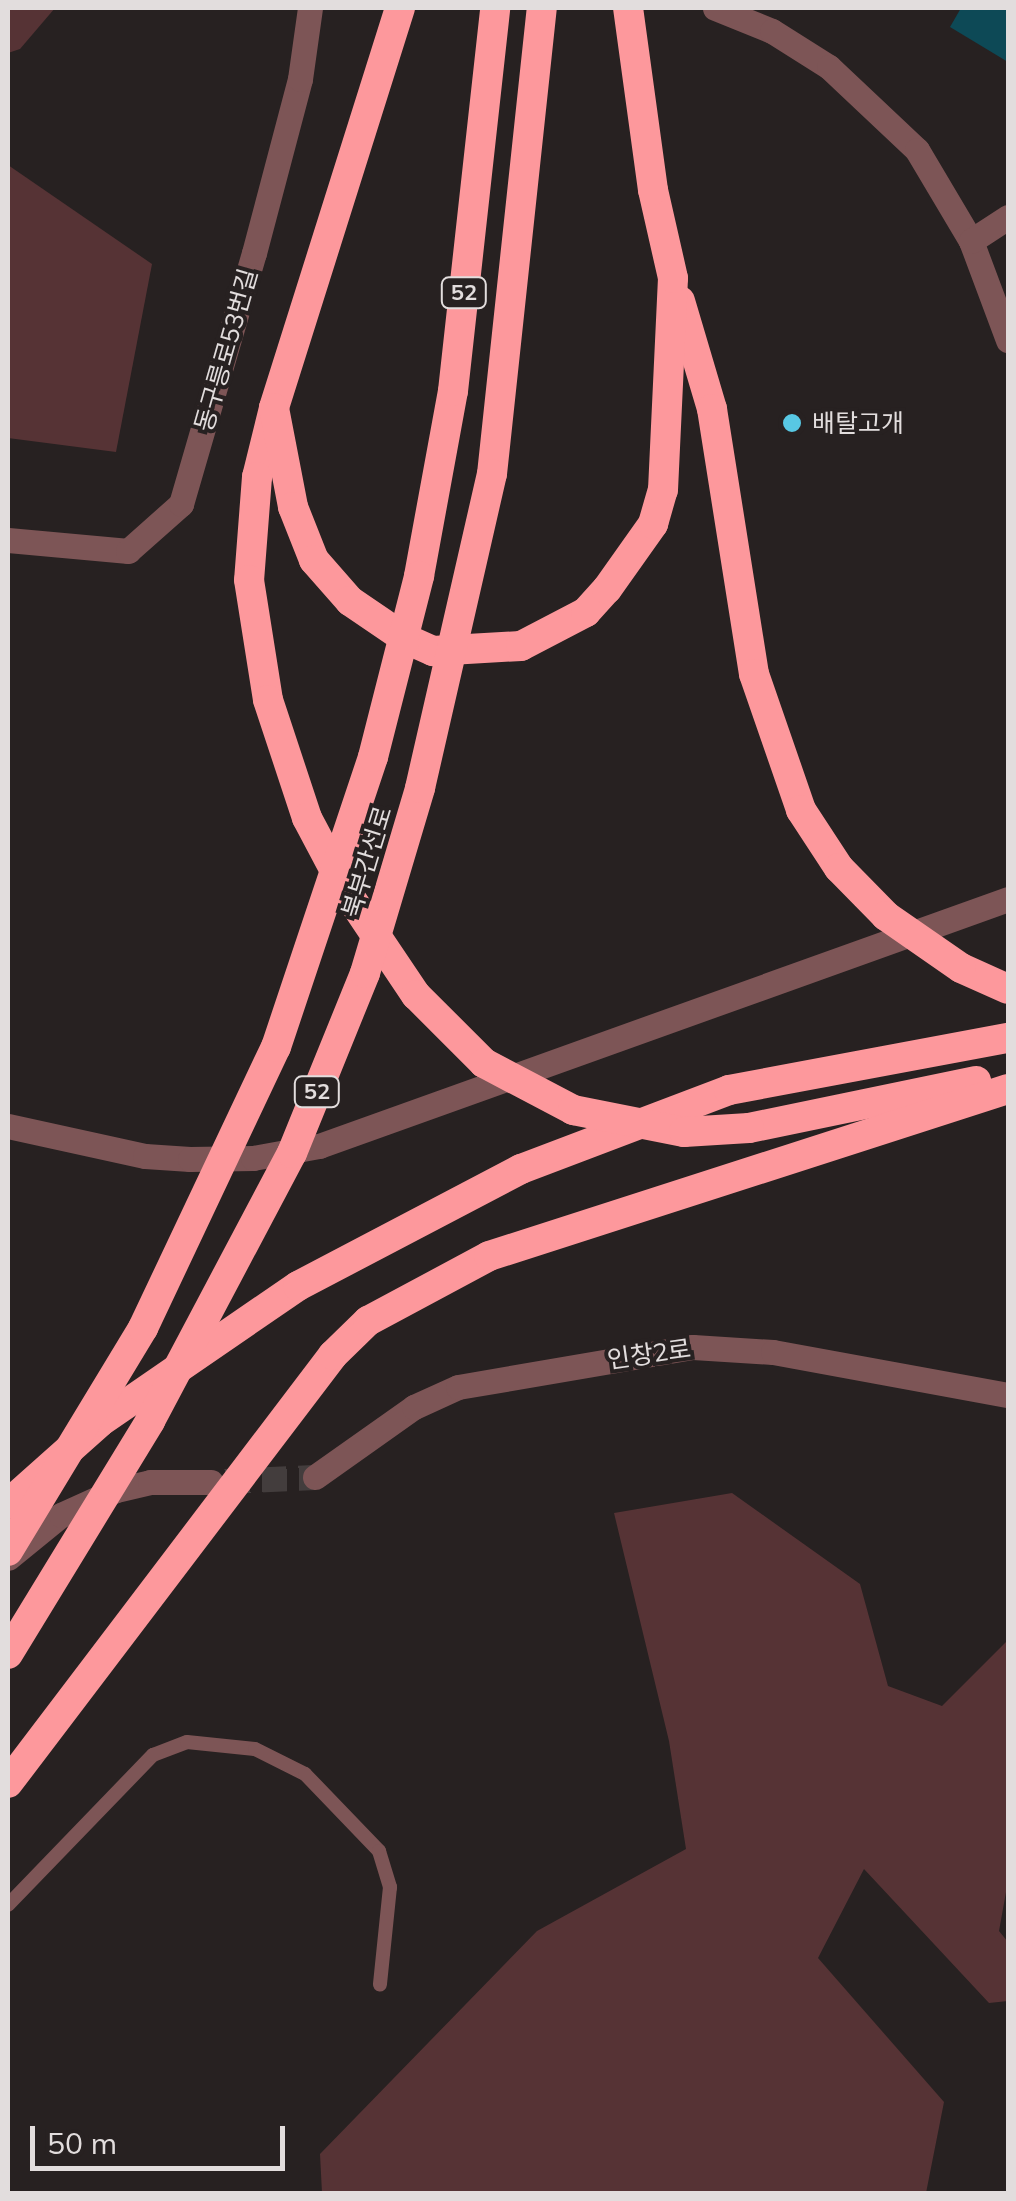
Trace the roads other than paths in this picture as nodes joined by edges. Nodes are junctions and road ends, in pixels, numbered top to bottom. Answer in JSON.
{"nodes":[{"id":1,"x":310,"y":8,"type":"edge"},
{"id":2,"x":400,"y":8,"type":"edge"},
{"id":3,"x":495,"y":8,"type":"edge"},
{"id":4,"x":542,"y":8,"type":"edge"},
{"id":5,"x":628,"y":8,"type":"edge"},
{"id":6,"x":715,"y":8,"type":"edge"},
{"id":7,"x":1008,"y":216,"type":"edge"},
{"id":8,"x":970,"y":241,"type":"junction"},
{"id":9,"x":673,"y":278,"type":"junction"},
{"id":10,"x":1008,"y":340,"type":"edge"},
{"id":11,"x":274,"y":408,"type":"junction"},
{"id":12,"x":8,"y":540,"type":"edge"},
{"id":13,"x":1008,"y":899,"type":"edge"},
{"id":14,"x":1008,"y":989,"type":"edge"},
{"id":15,"x":1008,"y":1038,"type":"edge"},
{"id":16,"x":1008,"y":1075,"type":"edge"},
{"id":17,"x":1008,"y":1089,"type":"edge"},
{"id":18,"x":8,"y":1126,"type":"edge"},
{"id":19,"x":1008,"y":1395,"type":"edge"},
{"id":20,"x":315,"y":1477,"type":"tunnel mouth"},
{"id":21,"x":211,"y":1482,"type":"tunnel mouth"},
{"id":22,"x":8,"y":1504,"type":"edge"},
{"id":23,"x":8,"y":1555,"type":"edge"},
{"id":24,"x":8,"y":1654,"type":"edge"},
{"id":25,"x":8,"y":1782,"type":"edge"},
{"id":26,"x":8,"y":1905,"type":"edge"},
{"id":27,"x":380,"y":1984,"type":"dead end"}],
"edges":[{"from":1,"to":12,"type":"street","name":"동구릉로53번길"},
{"from":2,"to":11,"type":"highway"},
{"from":3,"to":23,"type":"highway","name":"북부간선로","number":"52","bridge":true},
{"from":4,"to":24,"type":"highway","name":"북부간선로","number":"52","bridge":true},
{"from":5,"to":9,"type":"highway"},
{"from":6,"to":8,"type":"street"},
{"from":7,"to":8,"type":"street"},
{"from":8,"to":10,"type":"street"},
{"from":9,"to":11,"type":"highway"},
{"from":9,"to":14,"type":"highway","bridge":true},
{"from":11,"to":16,"type":"highway","bridge":true},
{"from":13,"to":18,"type":"street"},
{"from":15,"to":22,"type":"highway"},
{"from":17,"to":25,"type":"highway"},
{"from":19,"to":20,"type":"street","name":"인창2로"},
{"from":21,"to":23,"type":"street"},
{"from":26,"to":27,"type":"lane"}]}
